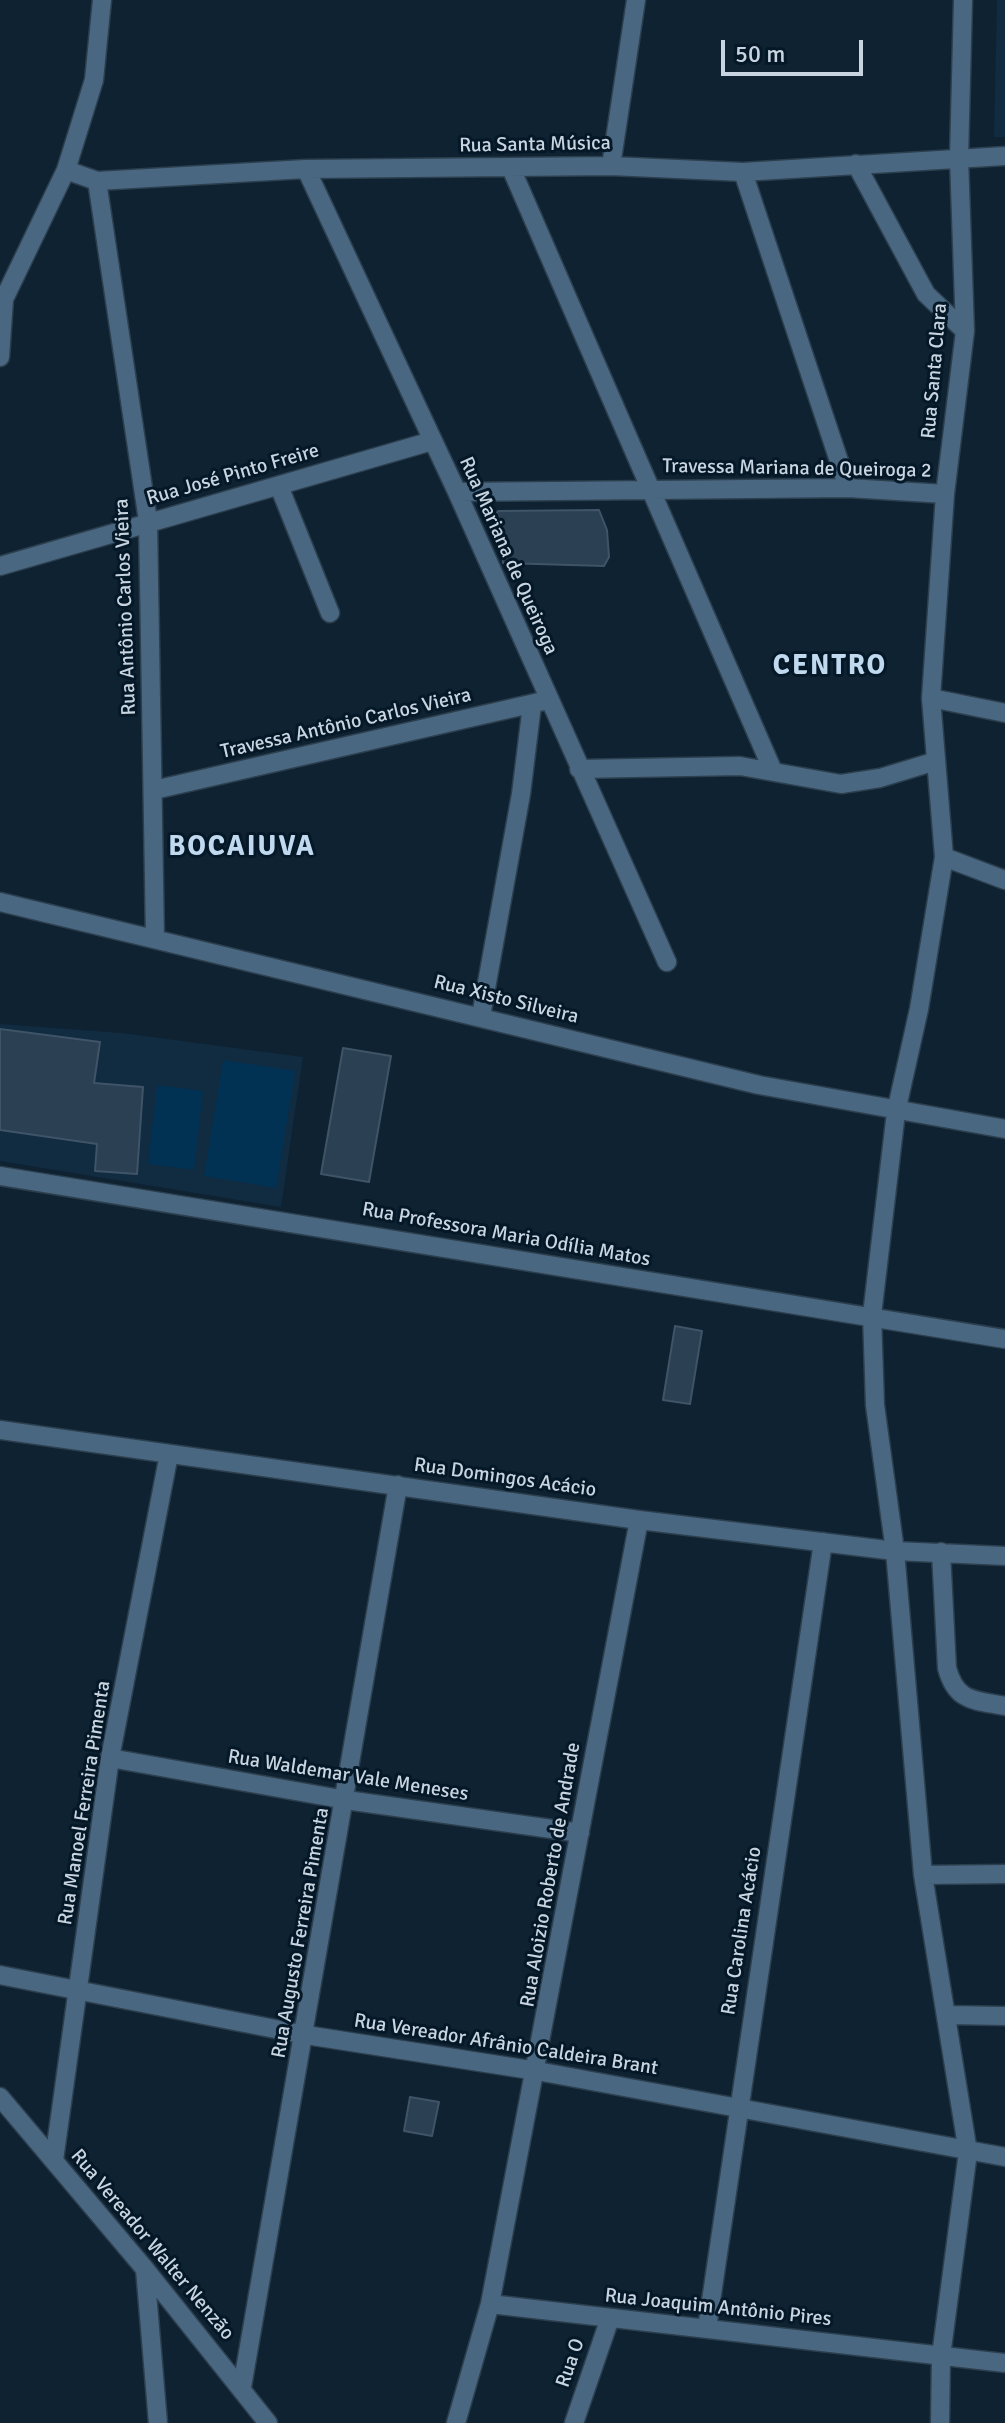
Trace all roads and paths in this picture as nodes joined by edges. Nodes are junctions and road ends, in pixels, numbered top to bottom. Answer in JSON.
{"nodes":[{"id":1,"x":102,"y":0,"type":"edge"},
{"id":2,"x":636,"y":0,"type":"edge"},
{"id":3,"x":963,"y":0,"type":"edge"},
{"id":4,"x":1005,"y":156,"type":"edge"},
{"id":5,"x":959,"y":158,"type":"junction"},
{"id":6,"x":856,"y":164,"type":"junction"},
{"id":7,"x":611,"y":166,"type":"junction"},
{"id":8,"x":511,"y":168,"type":"junction"},
{"id":9,"x":306,"y":169,"type":"junction"},
{"id":10,"x":66,"y":170,"type":"junction"},
{"id":11,"x":743,"y":172,"type":"junction"},
{"id":12,"x":97,"y":181,"type":"junction"},
{"id":13,"x":2,"y":299,"type":"edge"},
{"id":14,"x":965,"y":331,"type":"junction"},
{"id":15,"x":0,"y":357,"type":"edge"},
{"id":16,"x":432,"y":441,"type":"junction"},
{"id":17,"x":279,"y":486,"type":"junction"},
{"id":18,"x":648,"y":488,"type":"junction"},
{"id":19,"x":848,"y":488,"type":"junction"},
{"id":20,"x":457,"y":492,"type":"junction"},
{"id":21,"x":945,"y":494,"type":"junction"},
{"id":22,"x":148,"y":521,"type":"junction"},
{"id":23,"x":0,"y":566,"type":"edge"},
{"id":24,"x":330,"y":613,"type":"dead end"},
{"id":25,"x":931,"y":698,"type":"junction"},
{"id":26,"x":540,"y":703,"type":"junction"},
{"id":27,"x":1005,"y":713,"type":"edge"},
{"id":28,"x":936,"y":761,"type":"junction"},
{"id":29,"x":579,"y":769,"type":"junction"},
{"id":30,"x":773,"y":771,"type":"junction"},
{"id":31,"x":154,"y":790,"type":"junction"},
{"id":32,"x":944,"y":857,"type":"junction"},
{"id":33,"x":1005,"y":880,"type":"edge"},
{"id":34,"x":0,"y":902,"type":"edge"},
{"id":35,"x":155,"y":939,"type":"junction"},
{"id":36,"x":667,"y":962,"type":"dead end"},
{"id":37,"x":481,"y":1016,"type":"junction"},
{"id":38,"x":896,"y":1112,"type":"junction"},
{"id":39,"x":1005,"y":1129,"type":"edge"},
{"id":40,"x":0,"y":1176,"type":"edge"},
{"id":41,"x":872,"y":1315,"type":"junction"},
{"id":42,"x":1005,"y":1339,"type":"edge"},
{"id":43,"x":0,"y":1430,"type":"edge"},
{"id":44,"x":169,"y":1454,"type":"junction"},
{"id":45,"x":398,"y":1485,"type":"junction"},
{"id":46,"x":639,"y":1520,"type":"junction"},
{"id":47,"x":823,"y":1542,"type":"junction"},
{"id":48,"x":895,"y":1551,"type":"junction"},
{"id":49,"x":941,"y":1552,"type":"junction"},
{"id":50,"x":1005,"y":1556,"type":"edge"},
{"id":51,"x":1005,"y":1706,"type":"edge"},
{"id":52,"x":110,"y":1758,"type":"junction"},
{"id":53,"x":346,"y":1800,"type":"junction"},
{"id":54,"x":580,"y":1833,"type":"junction"},
{"id":55,"x":1005,"y":1874,"type":"edge"},
{"id":56,"x":923,"y":1875,"type":"junction"},
{"id":57,"x":0,"y":1975,"type":"edge"},
{"id":58,"x":79,"y":1993,"type":"junction"},
{"id":59,"x":948,"y":2015,"type":"junction"},
{"id":60,"x":1005,"y":2016,"type":"edge"},
{"id":61,"x":306,"y":2035,"type":"junction"},
{"id":62,"x":537,"y":2071,"type":"junction"},
{"id":63,"x":0,"y":2097,"type":"edge"},
{"id":64,"x":738,"y":2106,"type":"junction"},
{"id":65,"x":968,"y":2152,"type":"junction"},
{"id":66,"x":1005,"y":2157,"type":"edge"},
{"id":67,"x":54,"y":2160,"type":"junction"},
{"id":68,"x":145,"y":2269,"type":"junction"},
{"id":69,"x":490,"y":2304,"type":"junction"},
{"id":70,"x":610,"y":2318,"type":"junction"},
{"id":71,"x":707,"y":2328,"type":"junction"},
{"id":72,"x":941,"y":2356,"type":"junction"},
{"id":73,"x":1005,"y":2363,"type":"edge"},
{"id":74,"x":242,"y":2387,"type":"junction"},
{"id":75,"x":158,"y":2423,"type":"edge"},
{"id":76,"x":268,"y":2423,"type":"edge"},
{"id":77,"x":456,"y":2423,"type":"edge"},
{"id":78,"x":574,"y":2423,"type":"edge"},
{"id":79,"x":940,"y":2423,"type":"edge"}],
"edges":[{"from":1,"to":10,"type":"street"},
{"from":2,"to":7,"type":"street"},
{"from":3,"to":5,"type":"street","name":"Rua Santa Clara"},
{"from":4,"to":5,"type":"street","name":"Rua Santa Música"},
{"from":5,"to":6,"type":"street","name":"Rua Santa Música"},
{"from":5,"to":14,"type":"street","name":"Rua Santa Clara"},
{"from":6,"to":11,"type":"street","name":"Rua Santa Música"},
{"from":6,"to":14,"type":"street"},
{"from":7,"to":8,"type":"street","name":"Rua Santa Música"},
{"from":7,"to":11,"type":"street","name":"Rua Santa Música"},
{"from":8,"to":9,"type":"street","name":"Rua Santa Música"},
{"from":8,"to":18,"type":"street"},
{"from":9,"to":12,"type":"street","name":"Rua Santa Música"},
{"from":9,"to":16,"type":"street","name":"Rua Mariana de Queiroga"},
{"from":10,"to":12,"type":"street","name":"Rua Santa Música"},
{"from":10,"to":13,"type":"street"},
{"from":11,"to":19,"type":"street"},
{"from":12,"to":22,"type":"street","name":"Rua Antônio Carlos Vieira"},
{"from":13,"to":15,"type":"street"},
{"from":14,"to":21,"type":"street","name":"Rua Santa Clara"},
{"from":16,"to":17,"type":"street","name":"Rua José Pinto Freire"},
{"from":16,"to":20,"type":"street","name":"Rua Mariana de Queiroga"},
{"from":17,"to":22,"type":"street","name":"Rua José Pinto Freire"},
{"from":17,"to":24,"type":"street"},
{"from":18,"to":19,"type":"street","name":"Travessa Mariana de Queiroga 2"},
{"from":18,"to":20,"type":"street"},
{"from":18,"to":30,"type":"street"},
{"from":19,"to":21,"type":"street","name":"Travessa Mariana de Queiroga 2"},
{"from":20,"to":26,"type":"street","name":"Rua Mariana de Queiroga"},
{"from":21,"to":25,"type":"street","name":"Rua Santa Clara"},
{"from":22,"to":23,"type":"street","name":"Rua José Pinto Freire"},
{"from":22,"to":31,"type":"street","name":"Rua Antônio Carlos Vieira"},
{"from":25,"to":27,"type":"street"},
{"from":25,"to":28,"type":"street","name":"Rua Santa Clara"},
{"from":26,"to":29,"type":"street","name":"Rua Mariana de Queiroga"},
{"from":26,"to":31,"type":"street","name":"Travessa Antônio Carlos Vieira"},
{"from":26,"to":37,"type":"street"},
{"from":28,"to":30,"type":"street"},
{"from":28,"to":32,"type":"street","name":"Rua Santa Clara"},
{"from":29,"to":30,"type":"street"},
{"from":29,"to":36,"type":"street","name":"Rua Mariana de Queiroga"},
{"from":31,"to":35,"type":"street","name":"Rua Antônio Carlos Vieira"},
{"from":32,"to":33,"type":"street"},
{"from":32,"to":38,"type":"street","name":"Rua Santa Clara"},
{"from":34,"to":35,"type":"street","name":"Rua Xisto Silveira"},
{"from":35,"to":37,"type":"street","name":"Rua Xisto Silveira"},
{"from":37,"to":38,"type":"street","name":"Rua Xisto Silveira"},
{"from":38,"to":39,"type":"street","name":"Rua Xisto Silveira"},
{"from":38,"to":41,"type":"street","name":"Rua Santa Clara"},
{"from":40,"to":41,"type":"street","name":"Rua Professora Maria Odília Matos"},
{"from":41,"to":42,"type":"street","name":"Rua Professora Maria Odília Matos"},
{"from":41,"to":48,"type":"street","name":"Rua Santa Clara"},
{"from":43,"to":44,"type":"street","name":"Rua Domingos Acácio"},
{"from":44,"to":45,"type":"street","name":"Rua Domingos Acácio"},
{"from":44,"to":52,"type":"street","name":"Rua Manoel Ferreira Pimenta"},
{"from":45,"to":46,"type":"street","name":"Rua Domingos Acácio"},
{"from":45,"to":53,"type":"street","name":"Rua Augusto Ferreira Pimenta"},
{"from":46,"to":47,"type":"street","name":"Rua Domingos Acácio"},
{"from":46,"to":54,"type":"street","name":"Rua Aloizio Roberto de Andrade"},
{"from":47,"to":48,"type":"street","name":"Rua Domingos Acácio"},
{"from":47,"to":64,"type":"street","name":"Rua Carolina Acácio"},
{"from":48,"to":49,"type":"street","name":"Rua Domingos Acácio"},
{"from":48,"to":56,"type":"street","name":"Rua Santa Clara"},
{"from":49,"to":50,"type":"street","name":"Rua Domingos Acácio"},
{"from":49,"to":51,"type":"street"},
{"from":52,"to":53,"type":"street","name":"Rua Waldemar Vale Meneses"},
{"from":52,"to":58,"type":"street","name":"Rua Manoel Ferreira Pimenta"},
{"from":53,"to":54,"type":"street","name":"Rua Waldemar Vale Meneses"},
{"from":53,"to":61,"type":"street","name":"Rua Augusto Ferreira Pimenta"},
{"from":54,"to":62,"type":"street","name":"Rua Aloizio Roberto de Andrade"},
{"from":55,"to":56,"type":"street"},
{"from":56,"to":59,"type":"street","name":"Rua Santa Clara"},
{"from":57,"to":58,"type":"street","name":"Rua Vereador Afrânio Caldeira Brant"},
{"from":58,"to":61,"type":"street","name":"Rua Vereador Afrânio Caldeira Brant"},
{"from":58,"to":67,"type":"street","name":"Rua Manoel Ferreira Pimenta"},
{"from":59,"to":60,"type":"street"},
{"from":59,"to":65,"type":"street","name":"Rua Santa Clara"},
{"from":61,"to":62,"type":"street","name":"Rua Vereador Afrânio Caldeira Brant"},
{"from":61,"to":74,"type":"street","name":"Rua Augusto Ferreira Pimenta"},
{"from":62,"to":64,"type":"street","name":"Rua Vereador Afrânio Caldeira Brant"},
{"from":62,"to":69,"type":"street","name":"Rua Aloizio Roberto de Andrade"},
{"from":63,"to":67,"type":"street","name":"Rua Vereador Walter Nenzão"},
{"from":64,"to":65,"type":"street","name":"Rua Vereador Afrânio Caldeira Brant"},
{"from":64,"to":71,"type":"street","name":"Rua Carolina Acácio"},
{"from":65,"to":66,"type":"street","name":"Rua Vereador Afrânio Caldeira Brant"},
{"from":65,"to":72,"type":"street","name":"Rua Santa Clara"},
{"from":67,"to":68,"type":"street","name":"Rua Vereador Walter Nenzão"},
{"from":68,"to":74,"type":"street","name":"Rua Vereador Walter Nenzão"},
{"from":68,"to":75,"type":"street"},
{"from":69,"to":70,"type":"street","name":"Rua Joaquim Antônio Pires"},
{"from":69,"to":77,"type":"street","name":"Rua Aloizio Roberto de Andrade"},
{"from":70,"to":71,"type":"street","name":"Rua Joaquim Antônio Pires"},
{"from":70,"to":78,"type":"street","name":"Rua O"},
{"from":71,"to":72,"type":"street","name":"Rua Joaquim Antônio Pires"},
{"from":72,"to":73,"type":"street","name":"Rua Joaquim Antônio Pires"},
{"from":72,"to":79,"type":"street","name":"Rua Santa Clara"},
{"from":74,"to":76,"type":"street","name":"Rua Vereador Walter Nenzão"}]}
